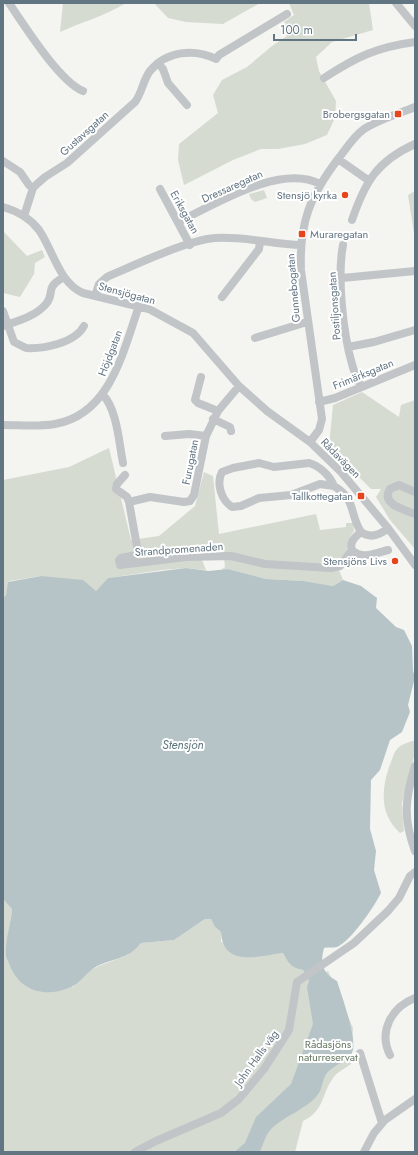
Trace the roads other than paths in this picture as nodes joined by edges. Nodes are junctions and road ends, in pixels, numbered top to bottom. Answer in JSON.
{"nodes":[{"id":1,"x":9,"y":3,"type":"edge"},
{"id":2,"x":396,"y":3,"type":"edge"},
{"id":3,"x":287,"y":14,"type":"dead end"},
{"id":4,"x":415,"y":26,"type":"edge"},
{"id":5,"x":415,"y":42,"type":"edge"},
{"id":6,"x":158,"y":63,"type":"junction"},
{"id":7,"x":324,"y":78,"type":"dead end"},
{"id":8,"x":83,"y":90,"type":"dead end"},
{"id":9,"x":187,"y":105,"type":"dead end"},
{"id":10,"x":415,"y":107,"type":"edge"},
{"id":11,"x":415,"y":144,"type":"edge"},
{"id":12,"x":338,"y":159,"type":"junction"},
{"id":13,"x":3,"y":161,"type":"edge"},
{"id":14,"x":368,"y":180,"type":"junction"},
{"id":15,"x":320,"y":184,"type":"junction"},
{"id":16,"x":33,"y":188,"type":"junction"},
{"id":17,"x":160,"y":189,"type":"dead end"},
{"id":18,"x":3,"y":207,"type":"edge"},
{"id":19,"x":24,"y":216,"type":"junction"},
{"id":20,"x":352,"y":220,"type":"dead end"},
{"id":21,"x":178,"y":222,"type":"junction"},
{"id":22,"x":260,"y":242,"type":"junction"},
{"id":23,"x":190,"y":245,"type":"junction"},
{"id":24,"x":301,"y":245,"type":"junction"},
{"id":25,"x":343,"y":245,"type":"dead end"},
{"id":26,"x":415,"y":271,"type":"edge"},
{"id":27,"x":64,"y":277,"type":"junction"},
{"id":28,"x":342,"y":278,"type":"junction"},
{"id":29,"x":95,"y":296,"type":"junction"},
{"id":30,"x":222,"y":297,"type":"dead end"},
{"id":31,"x":139,"y":306,"type":"junction"},
{"id":32,"x":3,"y":311,"type":"edge"},
{"id":33,"x":307,"y":322,"type":"junction"},
{"id":34,"x":6,"y":325,"type":"edge"},
{"id":35,"x":84,"y":326,"type":"dead end"},
{"id":36,"x":415,"y":330,"type":"edge"},
{"id":37,"x":255,"y":338,"type":"dead end"},
{"id":38,"x":348,"y":347,"type":"junction"},
{"id":39,"x":415,"y":365,"type":"edge"},
{"id":40,"x":201,"y":377,"type":"dead end"},
{"id":41,"x":239,"y":386,"type":"junction"},
{"id":42,"x":361,"y":387,"type":"junction"},
{"id":43,"x":102,"y":394,"type":"junction"},
{"id":44,"x":319,"y":402,"type":"junction"},
{"id":45,"x":218,"y":411,"type":"junction"},
{"id":46,"x":213,"y":419,"type":"junction"},
{"id":47,"x":3,"y":425,"type":"edge"},
{"id":48,"x":232,"y":431,"type":"dead end"},
{"id":49,"x":165,"y":436,"type":"dead end"},
{"id":50,"x":206,"y":436,"type":"junction"},
{"id":51,"x":310,"y":442,"type":"junction"},
{"id":52,"x":123,"y":463,"type":"dead end"},
{"id":53,"x":125,"y":475,"type":"dead end"},
{"id":54,"x":334,"y":486,"type":"junction"},
{"id":55,"x":415,"y":492,"type":"edge"},
{"id":56,"x":129,"y":502,"type":"junction"},
{"id":57,"x":415,"y":514,"type":"edge"},
{"id":58,"x":388,"y":528,"type":"junction"},
{"id":59,"x":361,"y":532,"type":"junction"},
{"id":60,"x":352,"y":550,"type":"junction"},
{"id":61,"x":388,"y":550,"type":"dead end"},
{"id":62,"x":414,"y":562,"type":"edge"},
{"id":63,"x":415,"y":766,"type":"edge"},
{"id":64,"x":411,"y":821,"type":"edge"},
{"id":65,"x":415,"y":851,"type":"edge"},
{"id":66,"x":415,"y":872,"type":"edge"},
{"id":67,"x":415,"y":998,"type":"edge"},
{"id":68,"x":360,"y":1053,"type":"dead end"},
{"id":69,"x":390,"y":1055,"type":"dead end"},
{"id":70,"x":415,"y":1099,"type":"edge"},
{"id":71,"x":382,"y":1123,"type":"junction"},
{"id":72,"x":135,"y":1152,"type":"edge"},
{"id":73,"x":364,"y":1152,"type":"edge"}],
"edges":[{"from":1,"to":8,"type":"street"},
{"from":2,"to":4,"type":"street"},
{"from":3,"to":6,"type":"street","name":"Gustavsgatan"},
{"from":5,"to":7,"type":"street"},
{"from":6,"to":9,"type":"street"},
{"from":6,"to":16,"type":"street","name":"Gustavsgatan"},
{"from":10,"to":12,"type":"street","name":"Gunnebogatan"},
{"from":11,"to":14,"type":"street"},
{"from":12,"to":14,"type":"street"},
{"from":12,"to":15,"type":"street","name":"Gunnebogatan"},
{"from":13,"to":16,"type":"street"},
{"from":14,"to":20,"type":"street"},
{"from":15,"to":21,"type":"street","name":"Dressaregatan"},
{"from":15,"to":24,"type":"street","name":"Gunnebogatan"},
{"from":16,"to":19,"type":"street"},
{"from":17,"to":21,"type":"street","name":"Eriksgatan"},
{"from":18,"to":19,"type":"street","name":"Stensjögatan"},
{"from":19,"to":27,"type":"street","name":"Stensjögatan"},
{"from":21,"to":23,"type":"street","name":"Eriksgatan"},
{"from":22,"to":23,"type":"street"},
{"from":22,"to":24,"type":"street"},
{"from":22,"to":30,"type":"street"},
{"from":23,"to":29,"type":"street"},
{"from":24,"to":33,"type":"street","name":"Gunnebogatan"},
{"from":25,"to":28,"type":"street","name":"Postiljonsgatan"},
{"from":26,"to":28,"type":"street"},
{"from":27,"to":29,"type":"street","name":"Stensjögatan"},
{"from":27,"to":34,"type":"street"},
{"from":28,"to":38,"type":"street","name":"Postiljonsgatan"},
{"from":29,"to":31,"type":"street","name":"Stensjögatan"},
{"from":31,"to":41,"type":"street","name":"Stensjögatan"},
{"from":31,"to":43,"type":"street","name":"Höjdgatan"},
{"from":32,"to":34,"type":"street"},
{"from":33,"to":37,"type":"street"},
{"from":33,"to":44,"type":"street","name":"Gunnebogatan"},
{"from":34,"to":35,"type":"street"},
{"from":36,"to":38,"type":"street"},
{"from":38,"to":42,"type":"street","name":"Postiljonsgatan"},
{"from":39,"to":42,"type":"street","name":"Frimärksgatan"},
{"from":40,"to":45,"type":"street"},
{"from":41,"to":45,"type":"street","name":"Furugatan"},
{"from":41,"to":51,"type":"street","name":"Stensjögatan"},
{"from":42,"to":44,"type":"street","name":"Frimärksgatan"},
{"from":43,"to":47,"type":"street","name":"Höjdgatan"},
{"from":43,"to":52,"type":"street"},
{"from":44,"to":51,"type":"street","name":"Gunnebogatan"},
{"from":45,"to":46,"type":"street","name":"Furugatan"},
{"from":46,"to":48,"type":"street"},
{"from":46,"to":50,"type":"street","name":"Furugatan"},
{"from":49,"to":50,"type":"street","name":"Furugatan"},
{"from":50,"to":56,"type":"street","name":"Furugatan"},
{"from":51,"to":58,"type":"street","name":"Rådavägen"},
{"from":53,"to":56,"type":"street"},
{"from":54,"to":54,"type":"street"},
{"from":54,"to":59,"type":"street"},
{"from":55,"to":57,"type":"street"},
{"from":56,"to":60,"type":"street","name":"Strandpromenaden"},
{"from":58,"to":59,"type":"street"},
{"from":58,"to":62,"type":"street","name":"Rådavägen"},
{"from":59,"to":60,"type":"street"},
{"from":60,"to":61,"type":"street"},
{"from":63,"to":64,"type":"street"},
{"from":64,"to":65,"type":"street"},
{"from":66,"to":72,"type":"street","name":"John Halls väg"},
{"from":67,"to":69,"type":"street"},
{"from":68,"to":71,"type":"street"},
{"from":70,"to":71,"type":"street"},
{"from":71,"to":73,"type":"street"}]}
